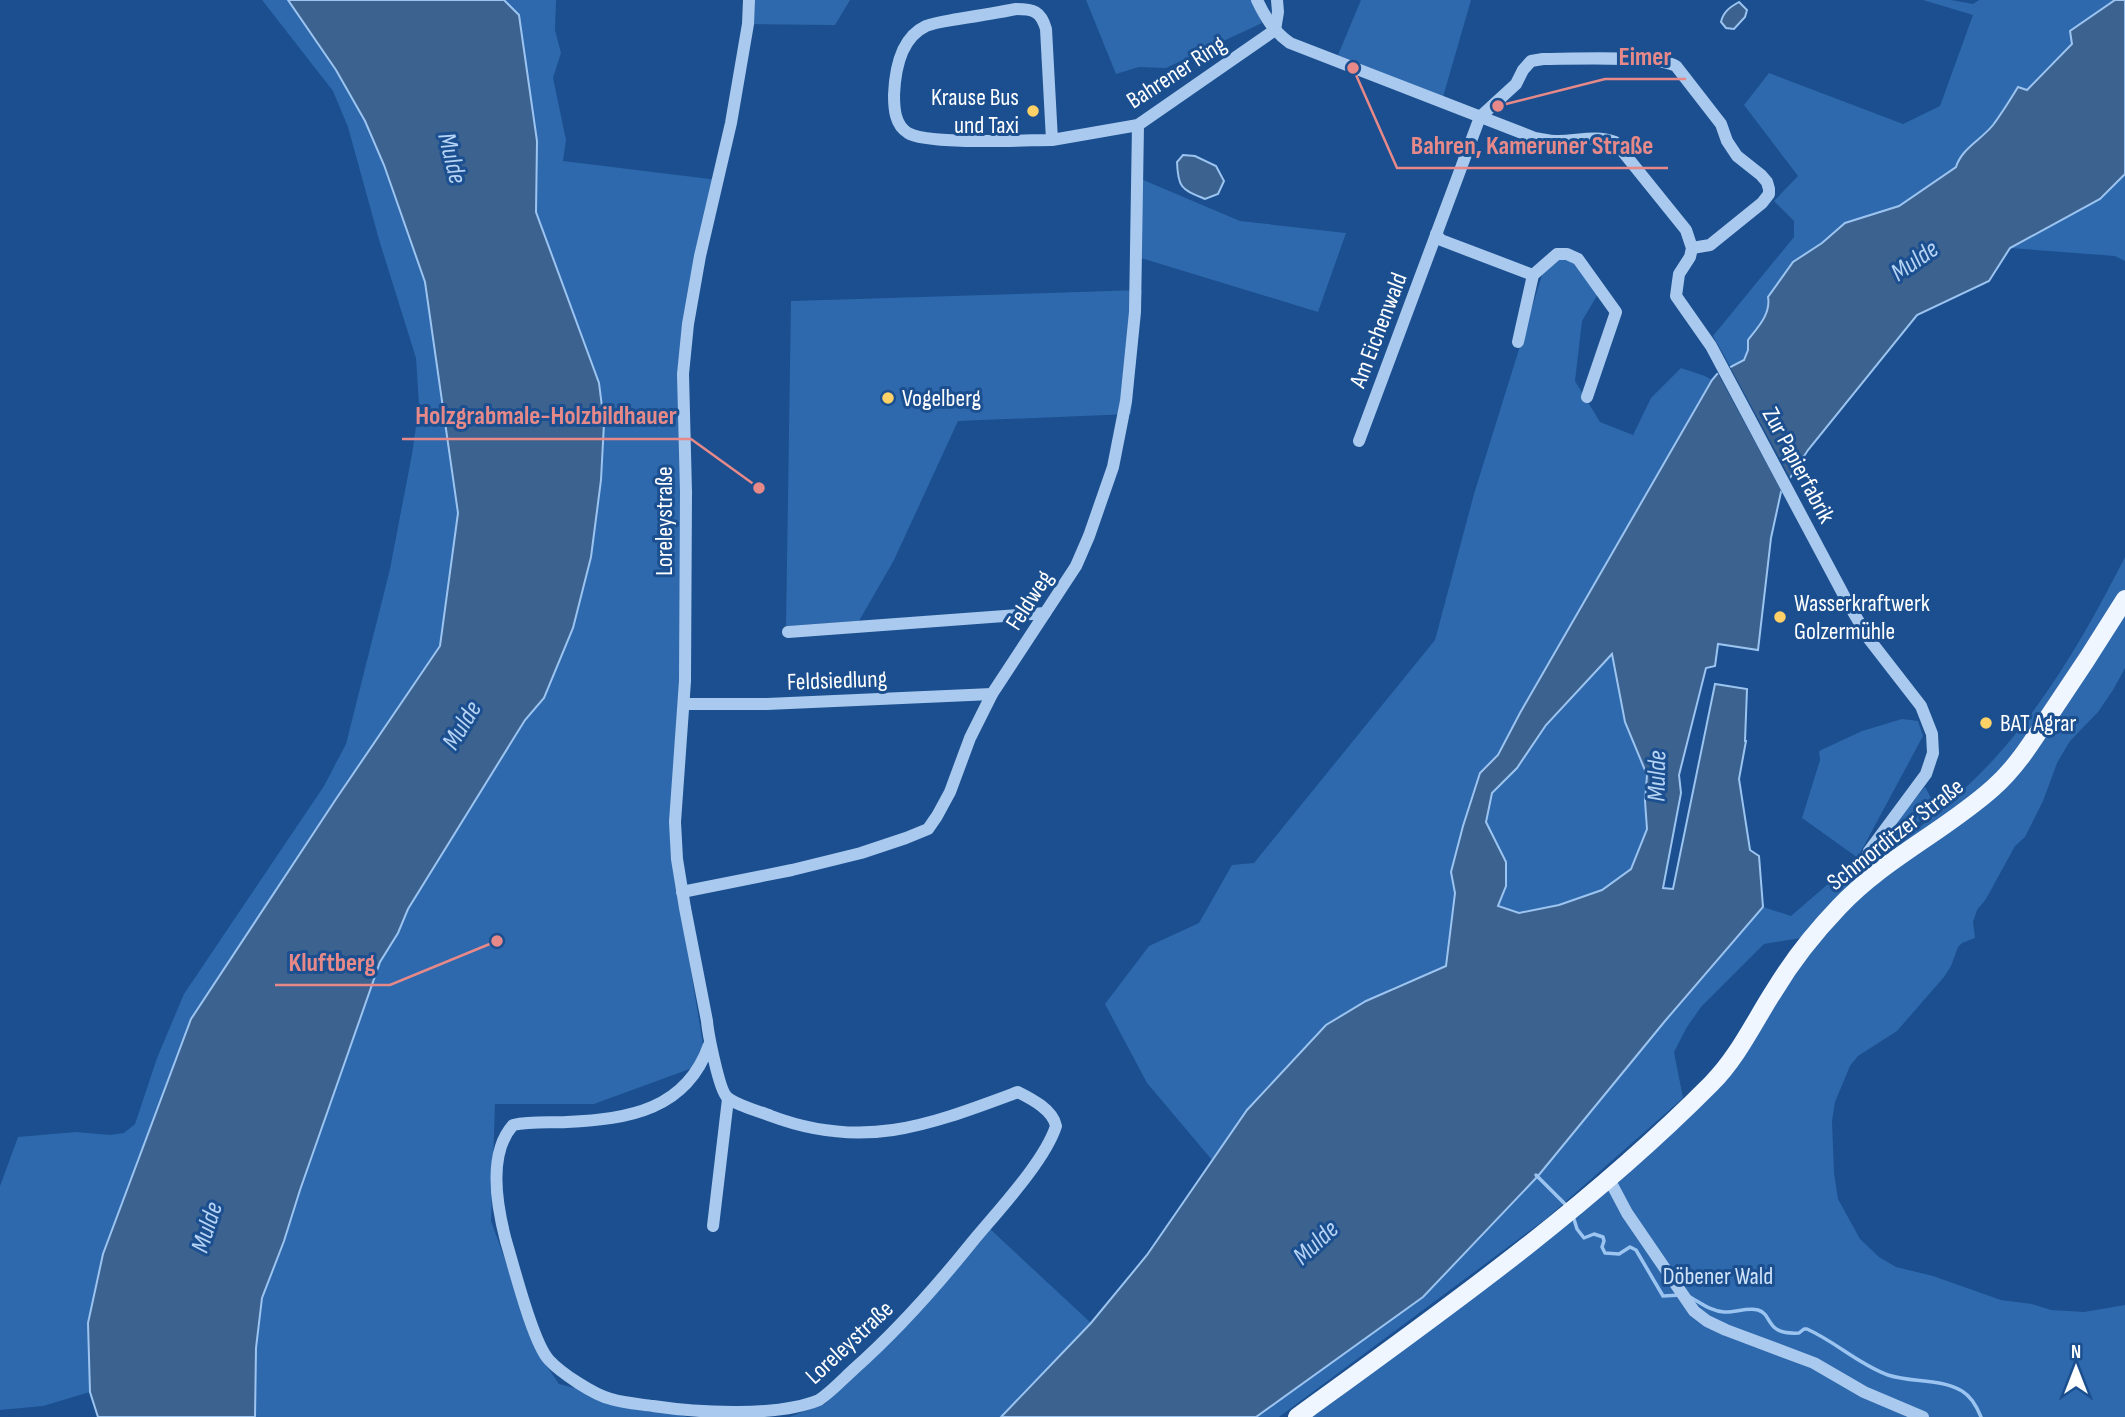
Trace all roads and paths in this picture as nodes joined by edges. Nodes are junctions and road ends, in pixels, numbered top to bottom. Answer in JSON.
{"nodes":[{"id":1,"x":749,"y":0,"type":"edge"},
{"id":2,"x":1257,"y":0,"type":"edge"},
{"id":3,"x":1277,"y":0,"type":"edge"},
{"id":4,"x":1275,"y":30,"type":"junction"},
{"id":5,"x":1480,"y":117,"type":"junction"},
{"id":6,"x":1138,"y":125,"type":"junction"},
{"id":7,"x":1052,"y":140,"type":"junction"},
{"id":8,"x":1436,"y":234,"type":"junction"},
{"id":9,"x":1692,"y":248,"type":"junction"},
{"id":10,"x":1533,"y":275,"type":"junction"},
{"id":11,"x":1518,"y":342,"type":"dead end"},
{"id":12,"x":1587,"y":397,"type":"dead end"},
{"id":13,"x":1359,"y":441,"type":"dead end"},
{"id":14,"x":2125,"y":599,"type":"edge"},
{"id":15,"x":1045,"y":613,"type":"junction"},
{"id":16,"x":788,"y":632,"type":"dead end"},
{"id":17,"x":992,"y":694,"type":"junction"},
{"id":18,"x":684,"y":704,"type":"junction"},
{"id":19,"x":1874,"y":876,"type":"junction"},
{"id":20,"x":682,"y":892,"type":"junction"},
{"id":21,"x":709,"y":1045,"type":"junction"},
{"id":22,"x":728,"y":1099,"type":"junction"},
{"id":23,"x":1609,"y":1179,"type":"junction"},
{"id":24,"x":713,"y":1226,"type":"dead end"},
{"id":25,"x":1297,"y":1417,"type":"edge"},
{"id":26,"x":1923,"y":1417,"type":"edge"}],
"edges":[{"from":1,"to":18,"type":"street","name":"Loreleystraße"},
{"from":2,"to":4,"type":"street"},
{"from":3,"to":4,"type":"street"},
{"from":4,"to":5,"type":"street"},
{"from":4,"to":6,"type":"street","name":"Bahrener Ring"},
{"from":5,"to":8,"type":"street","name":"Am Eichenwald"},
{"from":5,"to":9,"type":"street"},
{"from":5,"to":9,"type":"street"},
{"from":6,"to":7,"type":"street","name":"Bahrener Ring"},
{"from":6,"to":15,"type":"street","name":"Feldweg"},
{"from":7,"to":7,"type":"street","name":"Bahrener Ring"},
{"from":8,"to":10,"type":"street"},
{"from":8,"to":13,"type":"street","name":"Am Eichenwald"},
{"from":9,"to":19,"type":"street","name":"Zur Papierfabrik"},
{"from":10,"to":11,"type":"street"},
{"from":10,"to":12,"type":"street"},
{"from":14,"to":19,"type":"main road","name":"Schmorditzer Straße"},
{"from":15,"to":16,"type":"street","name":"Feldsiedlung"},
{"from":15,"to":17,"type":"street","name":"Feldweg"},
{"from":17,"to":18,"type":"street","name":"Feldsiedlung"},
{"from":17,"to":20,"type":"street","name":"Feldweg"},
{"from":18,"to":20,"type":"street","name":"Loreleystraße"},
{"from":19,"to":23,"type":"main road","name":"Schmorditzer Straße"},
{"from":20,"to":21,"type":"street","name":"Loreleystraße"},
{"from":21,"to":22,"type":"street","name":"Loreleystraße"},
{"from":21,"to":22,"type":"street","name":"Loreleystraße"},
{"from":22,"to":24,"type":"street","name":"Loreleystraße"},
{"from":23,"to":25,"type":"main road","name":"Schmorditzer Straße"},
{"from":23,"to":26,"type":"street"}]}
